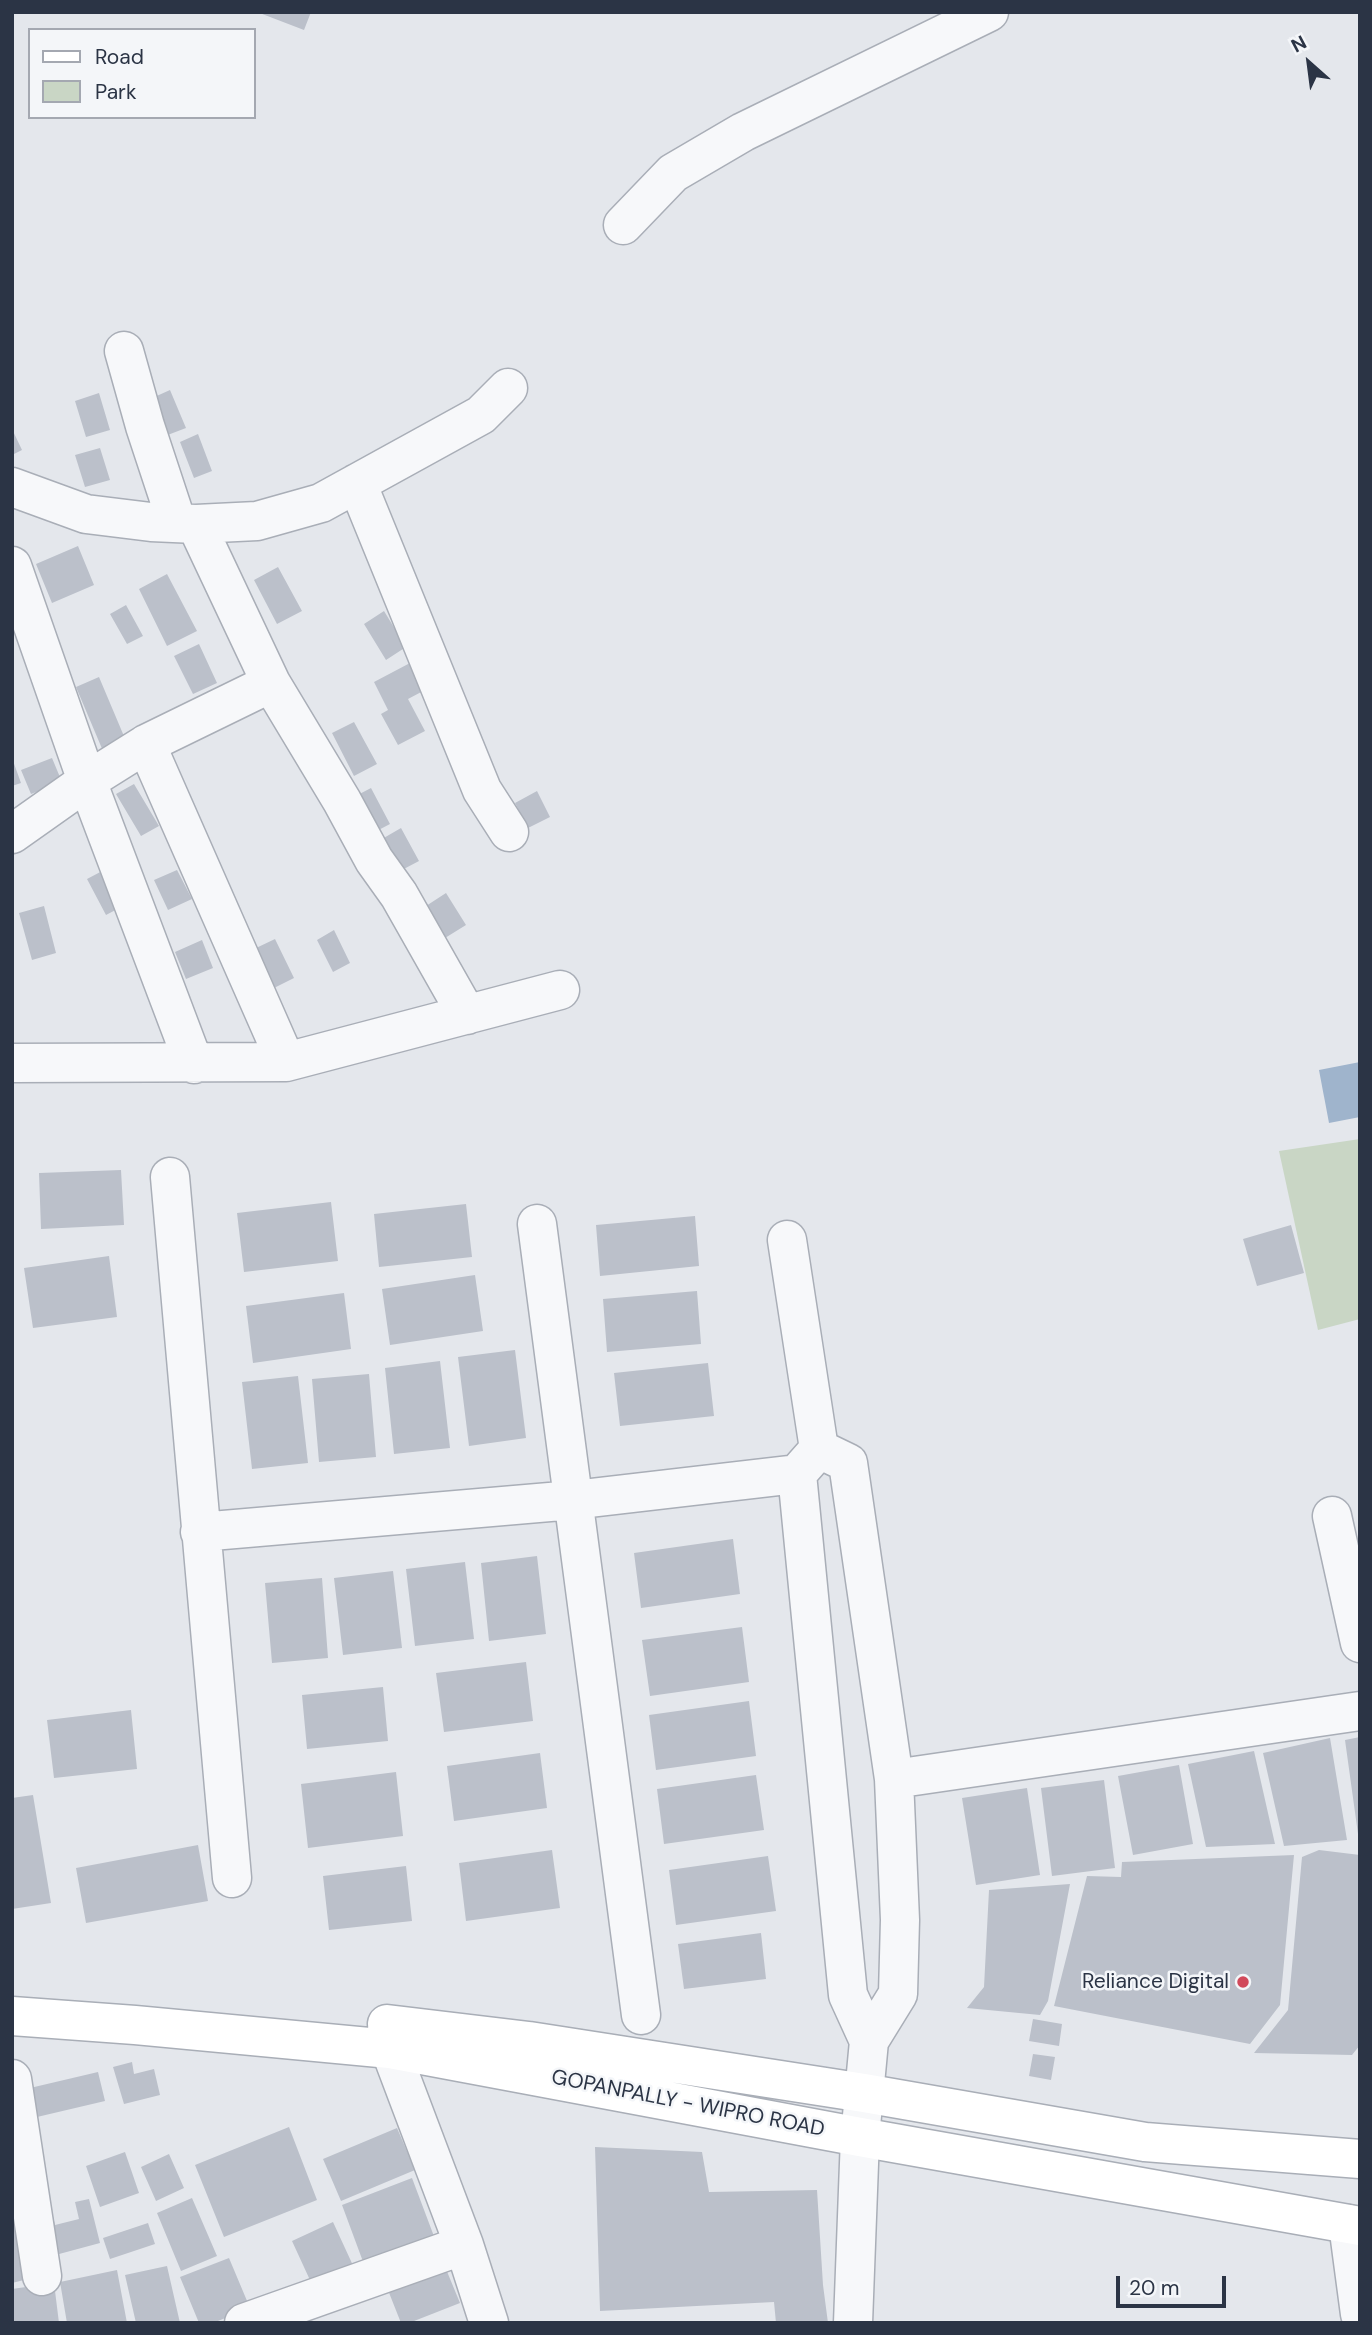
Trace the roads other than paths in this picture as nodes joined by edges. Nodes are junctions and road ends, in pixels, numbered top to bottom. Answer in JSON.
{"nodes":[{"id":1,"x":989,"y":12,"type":"edge"},
{"id":2,"x":623,"y":225,"type":"dead end"},
{"id":3,"x":124,"y":351,"type":"dead end"},
{"id":4,"x":508,"y":388,"type":"dead end"},
{"id":5,"x":357,"y":483,"type":"junction"},
{"id":6,"x":12,"y":487,"type":"edge"},
{"id":7,"x":186,"y":524,"type":"junction"},
{"id":8,"x":12,"y":566,"type":"edge"},
{"id":9,"x":271,"y":683,"type":"junction"},
{"id":10,"x":146,"y":744,"type":"junction"},
{"id":11,"x":88,"y":781,"type":"junction"},
{"id":12,"x":509,"y":832,"type":"dead end"},
{"id":13,"x":12,"y":834,"type":"edge"},
{"id":14,"x":560,"y":989,"type":"dead end"},
{"id":15,"x":467,"y":1015,"type":"junction"},
{"id":16,"x":286,"y":1062,"type":"junction"},
{"id":17,"x":12,"y":1063,"type":"edge"},
{"id":18,"x":194,"y":1064,"type":"junction"},
{"id":19,"x":170,"y":1177,"type":"dead end"},
{"id":20,"x":537,"y":1224,"type":"dead end"},
{"id":21,"x":787,"y":1240,"type":"dead end"},
{"id":22,"x":808,"y":1461,"type":"junction"},
{"id":23,"x":573,"y":1500,"type":"junction"},
{"id":24,"x":1332,"y":1516,"type":"dead end"},
{"id":25,"x":200,"y":1532,"type":"junction"},
{"id":26,"x":1360,"y":1643,"type":"edge"},
{"id":27,"x":1360,"y":1712,"type":"edge"},
{"id":28,"x":894,"y":1779,"type":"junction"},
{"id":29,"x":232,"y":1878,"type":"dead end"},
{"id":30,"x":12,"y":1990,"type":"edge"},
{"id":31,"x":641,"y":2015,"type":"dead end"},
{"id":32,"x":12,"y":2016,"type":"edge"},
{"id":33,"x":869,"y":2041,"type":"junction"},
{"id":34,"x":390,"y":2049,"type":"junction"},
{"id":35,"x":12,"y":2079,"type":"edge"},
{"id":36,"x":864,"y":2093,"type":"junction"},
{"id":37,"x":860,"y":2137,"type":"junction"},
{"id":38,"x":1360,"y":2159,"type":"edge"},
{"id":39,"x":1354,"y":2225,"type":"edge"},
{"id":40,"x":464,"y":2245,"type":"junction"},
{"id":41,"x":42,"y":2276,"type":"dead end"},
{"id":42,"x":1360,"y":2314,"type":"edge"},
{"id":43,"x":244,"y":2323,"type":"edge"},
{"id":44,"x":489,"y":2323,"type":"edge"},
{"id":45,"x":853,"y":2323,"type":"edge"}],
"edges":[{"from":1,"to":2,"type":"street"},
{"from":3,"to":7,"type":"street"},
{"from":4,"to":5,"type":"street"},
{"from":5,"to":7,"type":"street"},
{"from":5,"to":12,"type":"street"},
{"from":6,"to":7,"type":"street"},
{"from":7,"to":9,"type":"street"},
{"from":8,"to":11,"type":"street"},
{"from":9,"to":10,"type":"street"},
{"from":9,"to":15,"type":"street"},
{"from":10,"to":11,"type":"street"},
{"from":10,"to":16,"type":"street"},
{"from":11,"to":13,"type":"street"},
{"from":11,"to":18,"type":"street"},
{"from":14,"to":15,"type":"street"},
{"from":15,"to":16,"type":"street"},
{"from":16,"to":18,"type":"street"},
{"from":17,"to":18,"type":"street"},
{"from":19,"to":25,"type":"street"},
{"from":20,"to":23,"type":"street"},
{"from":21,"to":22,"type":"street"},
{"from":22,"to":23,"type":"street"},
{"from":22,"to":28,"type":"street"},
{"from":22,"to":33,"type":"street"},
{"from":23,"to":25,"type":"street"},
{"from":23,"to":31,"type":"street"},
{"from":24,"to":26,"type":"street"},
{"from":25,"to":29,"type":"street"},
{"from":27,"to":28,"type":"street"},
{"from":28,"to":33,"type":"street"},
{"from":30,"to":36,"type":"main road","name":"GOPANPALLY - WIPRO ROAD"},
{"from":32,"to":34,"type":"main road","name":"GOPANPALLY - WIPRO ROAD"},
{"from":33,"to":36,"type":"street"},
{"from":34,"to":37,"type":"main road","name":"GOPANPALLY - WIPRO ROAD"},
{"from":34,"to":40,"type":"street"},
{"from":35,"to":41,"type":"street"},
{"from":36,"to":37,"type":"street"},
{"from":36,"to":38,"type":"main road","name":"GOPANPALLY - WIPRO ROAD"},
{"from":37,"to":39,"type":"main road","name":"GOPANPALLY - WIPRO ROAD"},
{"from":37,"to":45,"type":"street"},
{"from":39,"to":42,"type":"street"},
{"from":40,"to":43,"type":"street"},
{"from":40,"to":44,"type":"street"}]}
